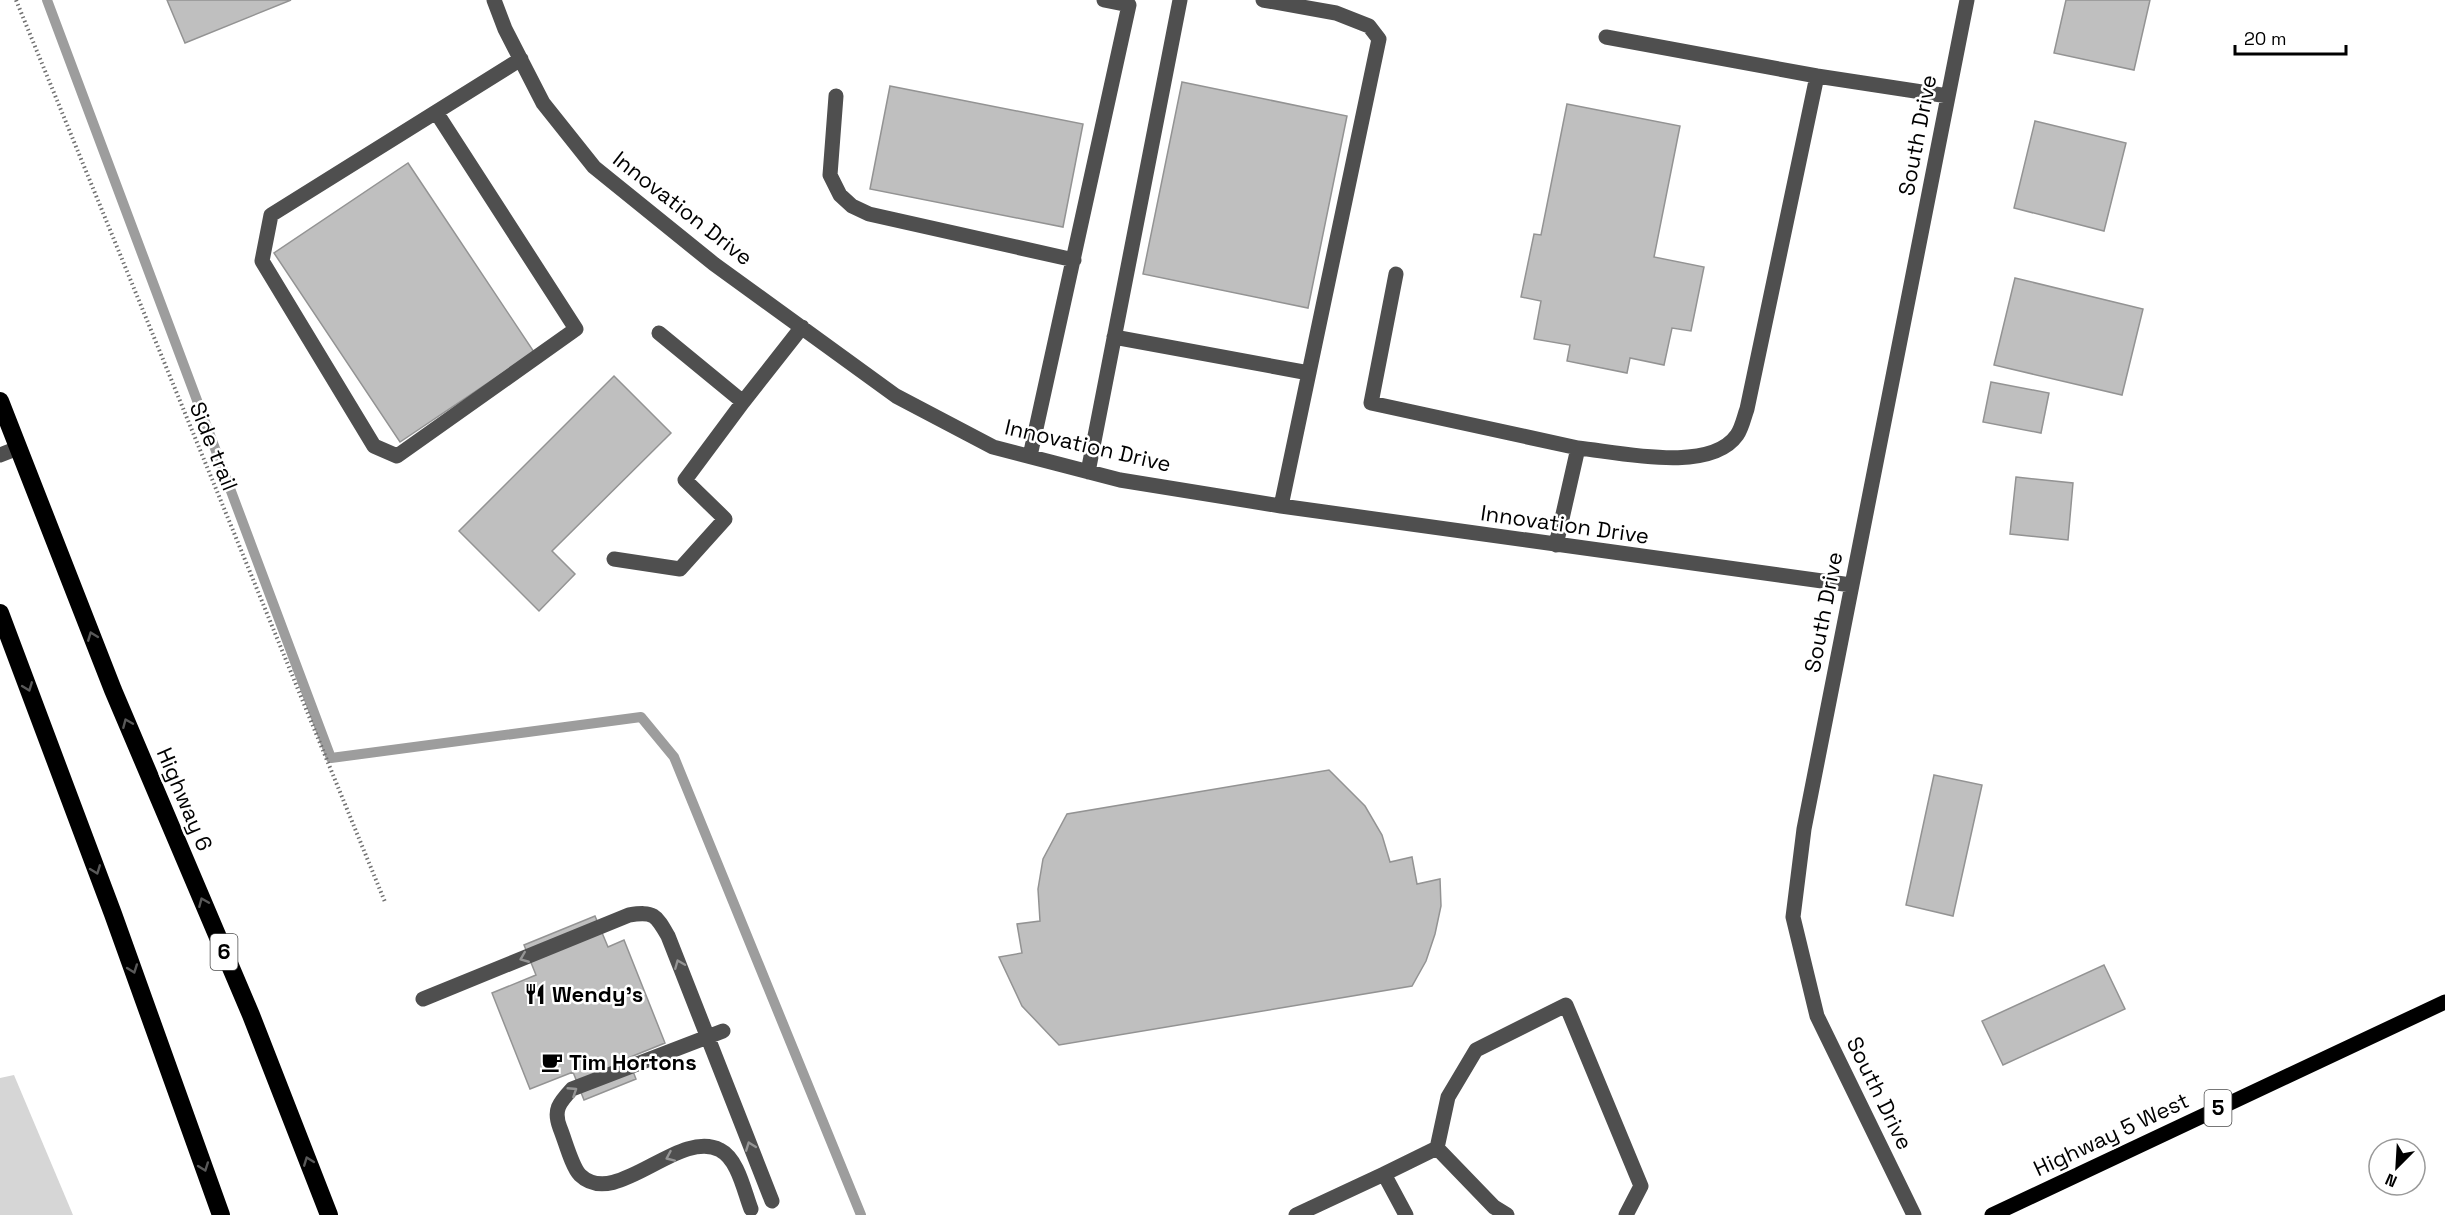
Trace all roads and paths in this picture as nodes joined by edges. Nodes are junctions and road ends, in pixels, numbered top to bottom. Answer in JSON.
{"nodes":[{"id":1,"x":16,"y":0,"type":"edge"},
{"id":2,"x":494,"y":0,"type":"edge"},
{"id":3,"x":1104,"y":0,"type":"edge"},
{"id":4,"x":1180,"y":0,"type":"edge"},
{"id":5,"x":1263,"y":0,"type":"edge"},
{"id":6,"x":1967,"y":0,"type":"edge"},
{"id":7,"x":1606,"y":37,"type":"dead end"},
{"id":8,"x":520,"y":59,"type":"junction"},
{"id":9,"x":1817,"y":75,"type":"junction"},
{"id":10,"x":836,"y":96,"type":"dead end"},
{"id":11,"x":1948,"y":96,"type":"junction"},
{"id":12,"x":436,"y":112,"type":"junction"},
{"id":13,"x":1074,"y":260,"type":"junction"},
{"id":14,"x":1396,"y":274,"type":"dead end"},
{"id":15,"x":802,"y":327,"type":"junction"},
{"id":16,"x":658,"y":333,"type":"dead end"},
{"id":17,"x":1114,"y":337,"type":"junction"},
{"id":18,"x":1309,"y":373,"type":"junction"},
{"id":19,"x":0,"y":401,"type":"edge"},
{"id":20,"x":743,"y":402,"type":"junction"},
{"id":21,"x":18,"y":448,"type":"junction"},
{"id":22,"x":1578,"y":448,"type":"junction"},
{"id":23,"x":0,"y":455,"type":"edge"},
{"id":24,"x":1030,"y":456,"type":"junction"},
{"id":25,"x":1088,"y":472,"type":"junction"},
{"id":26,"x":1281,"y":506,"type":"junction"},
{"id":27,"x":1556,"y":545,"type":"junction"},
{"id":28,"x":614,"y":559,"type":"dead end"},
{"id":29,"x":1851,"y":585,"type":"junction"},
{"id":30,"x":0,"y":613,"type":"edge"},
{"id":31,"x":385,"y":902,"type":"dead end"},
{"id":32,"x":423,"y":999,"type":"dead end"},
{"id":33,"x":2445,"y":1002,"type":"edge"},
{"id":34,"x":723,"y":1031,"type":"dead end"},
{"id":35,"x":708,"y":1037,"type":"junction"},
{"id":36,"x":1437,"y":1148,"type":"junction"},
{"id":37,"x":1384,"y":1174,"type":"junction"},
{"id":38,"x":772,"y":1201,"type":"dead end"},
{"id":39,"x":751,"y":1209,"type":"dead end"},
{"id":40,"x":221,"y":1215,"type":"edge"},
{"id":41,"x":329,"y":1215,"type":"edge"},
{"id":42,"x":1296,"y":1215,"type":"edge"},
{"id":43,"x":1406,"y":1215,"type":"edge"},
{"id":44,"x":1507,"y":1215,"type":"edge"},
{"id":45,"x":1626,"y":1215,"type":"edge"},
{"id":46,"x":1914,"y":1215,"type":"edge"},
{"id":47,"x":1992,"y":1215,"type":"edge"}],
"edges":[{"from":1,"to":31,"type":"path","name":"Side trail"},
{"from":2,"to":8,"type":"street","name":"Innovation Drive"},
{"from":3,"to":13,"type":"street"},
{"from":4,"to":17,"type":"street"},
{"from":5,"to":18,"type":"street"},
{"from":6,"to":11,"type":"street","name":"South Drive"},
{"from":7,"to":9,"type":"street"},
{"from":8,"to":12,"type":"street"},
{"from":8,"to":15,"type":"street","name":"Innovation Drive"},
{"from":9,"to":11,"type":"street"},
{"from":9,"to":22,"type":"street"},
{"from":10,"to":13,"type":"street"},
{"from":11,"to":29,"type":"street","name":"South Drive"},
{"from":12,"to":12,"type":"street"},
{"from":13,"to":24,"type":"street"},
{"from":14,"to":22,"type":"street"},
{"from":15,"to":20,"type":"street"},
{"from":15,"to":24,"type":"street","name":"Innovation Drive"},
{"from":16,"to":20,"type":"street"},
{"from":17,"to":18,"type":"street"},
{"from":17,"to":25,"type":"street"},
{"from":18,"to":26,"type":"street"},
{"from":19,"to":21,"type":"highway","name":"Highway 6","number":"6"},
{"from":20,"to":28,"type":"street"},
{"from":21,"to":23,"type":"street"},
{"from":41,"to":21,"type":"highway","name":"Highway 6","number":"6","one_way":true},
{"from":22,"to":27,"type":"street"},
{"from":24,"to":25,"type":"street","name":"Innovation Drive"},
{"from":25,"to":26,"type":"street","name":"Innovation Drive"},
{"from":26,"to":27,"type":"street","name":"Innovation Drive"},
{"from":27,"to":29,"type":"street","name":"Innovation Drive"},
{"from":29,"to":46,"type":"street","name":"South Drive"},
{"from":30,"to":40,"type":"highway","one_way":true},
{"from":35,"to":32,"type":"street","one_way":true},
{"from":33,"to":47,"type":"main road","name":"Highway 5 West","number":"5"},
{"from":34,"to":35,"type":"street"},
{"from":38,"to":35,"type":"street","one_way":true},
{"from":39,"to":35,"type":"street","one_way":true},
{"from":36,"to":37,"type":"street"},
{"from":36,"to":44,"type":"street"},
{"from":36,"to":45,"type":"street"},
{"from":37,"to":42,"type":"street"},
{"from":37,"to":43,"type":"street"}]}
